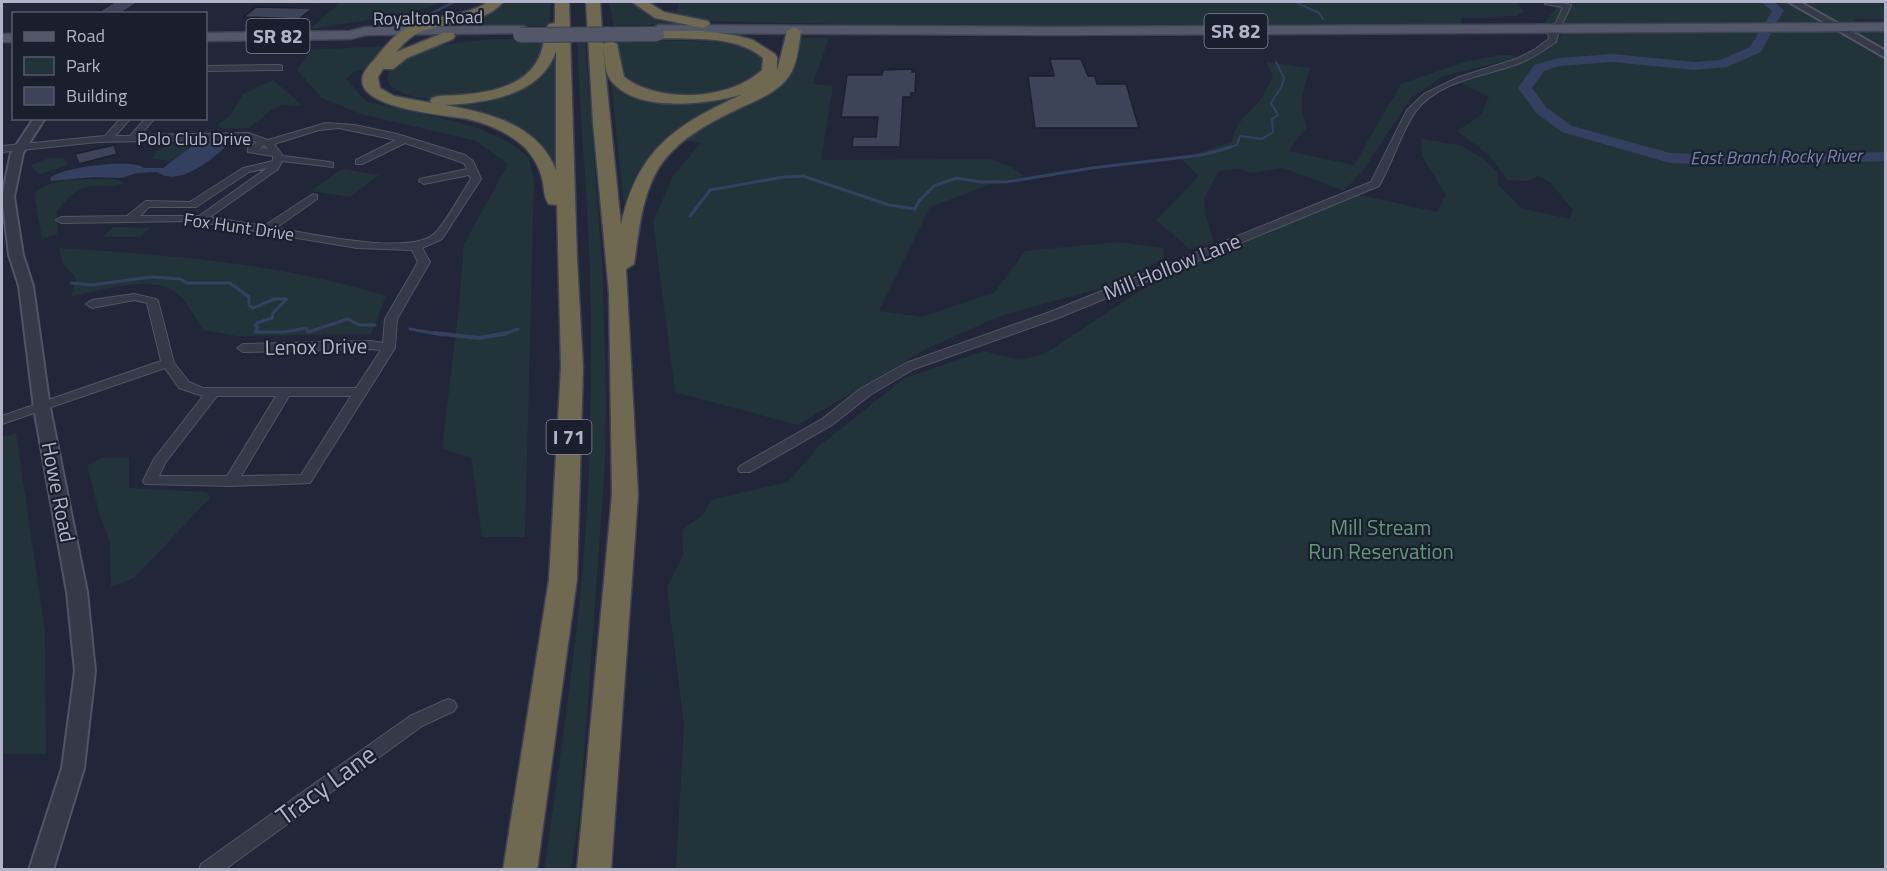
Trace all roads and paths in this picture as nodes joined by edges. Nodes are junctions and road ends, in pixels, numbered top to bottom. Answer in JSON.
{"nodes":[{"id":1,"x":496,"y":2,"type":"edge"},
{"id":2,"x":561,"y":2,"type":"edge"},
{"id":3,"x":593,"y":2,"type":"edge"},
{"id":4,"x":602,"y":2,"type":"edge"},
{"id":5,"x":639,"y":2,"type":"edge"},
{"id":6,"x":1548,"y":2,"type":"edge"},
{"id":7,"x":1794,"y":2,"type":"edge"},
{"id":8,"x":1836,"y":27,"type":"junction"},
{"id":9,"x":1886,"y":27,"type":"edge"},
{"id":10,"x":735,"y":28,"type":"junction"},
{"id":11,"x":1556,"y":29,"type":"junction"},
{"id":12,"x":794,"y":31,"type":"junction"},
{"id":13,"x":658,"y":32,"type":"junction"},
{"id":14,"x":521,"y":33,"type":"junction"},
{"id":15,"x":407,"y":34,"type":"junction"},
{"id":16,"x":448,"y":36,"type":"junction"},
{"id":17,"x":207,"y":37,"type":"edge"},
{"id":18,"x":1886,"y":56,"type":"edge"},
{"id":19,"x":279,"y":68,"type":"dead end"},
{"id":20,"x":207,"y":69,"type":"edge"},
{"id":21,"x":38,"y":120,"type":"edge"},
{"id":22,"x":125,"y":120,"type":"edge"},
{"id":23,"x":149,"y":120,"type":"edge"},
{"id":24,"x":107,"y":139,"type":"junction"},
{"id":25,"x":132,"y":139,"type":"junction"},
{"id":26,"x":403,"y":140,"type":"junction"},
{"id":27,"x":266,"y":142,"type":"junction"},
{"id":28,"x":10,"y":151,"type":"edge"},
{"id":29,"x":277,"y":158,"type":"junction"},
{"id":30,"x":359,"y":162,"type":"dead end"},
{"id":31,"x":330,"y":165,"type":"dead end"},
{"id":32,"x":472,"y":171,"type":"junction"},
{"id":33,"x":424,"y":181,"type":"dead end"},
{"id":34,"x":313,"y":197,"type":"dead end"},
{"id":35,"x":201,"y":219,"type":"junction"},
{"id":36,"x":61,"y":220,"type":"dead end"},
{"id":37,"x":129,"y":220,"type":"junction"},
{"id":38,"x":266,"y":230,"type":"junction"},
{"id":39,"x":416,"y":247,"type":"junction"},
{"id":40,"x":567,"y":259,"type":"junction"},
{"id":41,"x":620,"y":293,"type":"junction"},
{"id":42,"x":92,"y":304,"type":"dead end"},
{"id":43,"x":243,"y":348,"type":"dead end"},
{"id":44,"x":389,"y":348,"type":"junction"},
{"id":45,"x":168,"y":363,"type":"junction"},
{"id":46,"x":213,"y":392,"type":"junction"},
{"id":47,"x":286,"y":392,"type":"junction"},
{"id":48,"x":360,"y":392,"type":"junction"},
{"id":49,"x":41,"y":404,"type":"junction"},
{"id":50,"x":2,"y":412,"type":"edge"},
{"id":51,"x":2,"y":420,"type":"edge"},
{"id":52,"x":745,"y":468,"type":"dead end"},
{"id":53,"x":231,"y":482,"type":"junction"},
{"id":54,"x":448,"y":706,"type":"dead end"},
{"id":55,"x":41,"y":870,"type":"edge"},
{"id":56,"x":208,"y":870,"type":"edge"},
{"id":57,"x":520,"y":870,"type":"edge"},
{"id":58,"x":594,"y":870,"type":"edge"}],
"edges":[{"from":1,"to":15,"type":"highway"},
{"from":2,"to":16,"type":"highway"},
{"from":2,"to":40,"type":"highway","number":"I 71"},
{"from":3,"to":41,"type":"highway","number":"I 71"},
{"from":4,"to":13,"type":"highway"},
{"from":5,"to":10,"type":"highway"},
{"from":6,"to":11,"type":"street","name":"Mill Hollow Lane"},
{"from":7,"to":8,"type":"street"},
{"from":8,"to":9,"type":"main road","name":"Royalton Road","number":"SR 82"},
{"from":8,"to":11,"type":"main road","name":"Royalton Road","number":"SR 82"},
{"from":8,"to":18,"type":"street"},
{"from":10,"to":12,"type":"main road","name":"Royalton Road","number":"SR 82"},
{"from":10,"to":13,"type":"main road","name":"Royalton Road","number":"SR 82"},
{"from":11,"to":12,"type":"main road","name":"Royalton Road","number":"SR 82"},
{"from":11,"to":52,"type":"street","name":"Mill Hollow Lane"},
{"from":12,"to":13,"type":"main road","name":"Royalton Road","number":"SR 82"},
{"from":12,"to":41,"type":"highway"},
{"from":13,"to":14,"type":"main road","name":"Royalton Road","number":"SR 82","bridge":true},
{"from":14,"to":15,"type":"main road","name":"Royalton Road","number":"SR 82"},
{"from":14,"to":16,"type":"main road","name":"Royalton Road","number":"SR 82"},
{"from":15,"to":16,"type":"main road","name":"Royalton Road","number":"SR 82"},
{"from":15,"to":17,"type":"main road","name":"Royalton Road","number":"SR 82"},
{"from":15,"to":40,"type":"highway"},
{"from":19,"to":20,"type":"street"},
{"from":21,"to":28,"type":"street","name":"Howe Road"},
{"from":22,"to":24,"type":"street"},
{"from":23,"to":25,"type":"street"},
{"from":24,"to":25,"type":"street","name":"Polo Club Drive"},
{"from":24,"to":28,"type":"street","name":"Polo Club Drive"},
{"from":25,"to":27,"type":"street","name":"Polo Club Drive"},
{"from":26,"to":27,"type":"street"},
{"from":26,"to":30,"type":"street"},
{"from":26,"to":32,"type":"street"},
{"from":27,"to":29,"type":"street","name":"Polo Club Drive"},
{"from":27,"to":29,"type":"street"},
{"from":28,"to":49,"type":"street","name":"Howe Road"},
{"from":29,"to":31,"type":"street"},
{"from":29,"to":35,"type":"street","name":"Polo Club Drive"},
{"from":29,"to":37,"type":"street"},
{"from":32,"to":33,"type":"street"},
{"from":32,"to":39,"type":"street"},
{"from":34,"to":38,"type":"street"},
{"from":35,"to":37,"type":"street","name":"Fox Hunt Drive"},
{"from":35,"to":38,"type":"street","name":"Fox Hunt Drive"},
{"from":36,"to":37,"type":"street","name":"Fox Hunt Drive"},
{"from":38,"to":39,"type":"street","name":"Fox Hunt Drive"},
{"from":39,"to":44,"type":"street","name":"Lenox Drive"},
{"from":40,"to":57,"type":"highway","number":"I 71"},
{"from":41,"to":58,"type":"highway","number":"I 71"},
{"from":42,"to":45,"type":"street","name":"Lenox Drive"},
{"from":43,"to":44,"type":"street","name":"Lenox Drive"},
{"from":44,"to":48,"type":"street","name":"Lenox Drive"},
{"from":45,"to":46,"type":"street","name":"Lenox Drive"},
{"from":45,"to":49,"type":"street"},
{"from":46,"to":47,"type":"street","name":"Lenox Drive"},
{"from":46,"to":53,"type":"street","name":"Lenox Drive"},
{"from":47,"to":48,"type":"street","name":"Lenox Drive"},
{"from":47,"to":53,"type":"street","name":"Lenox Drive"},
{"from":48,"to":53,"type":"street","name":"Lenox Drive"},
{"from":49,"to":50,"type":"street"},
{"from":49,"to":51,"type":"street"},
{"from":49,"to":55,"type":"street","name":"Howe Road"},
{"from":54,"to":56,"type":"street","name":"Tracy Lane"}]}
